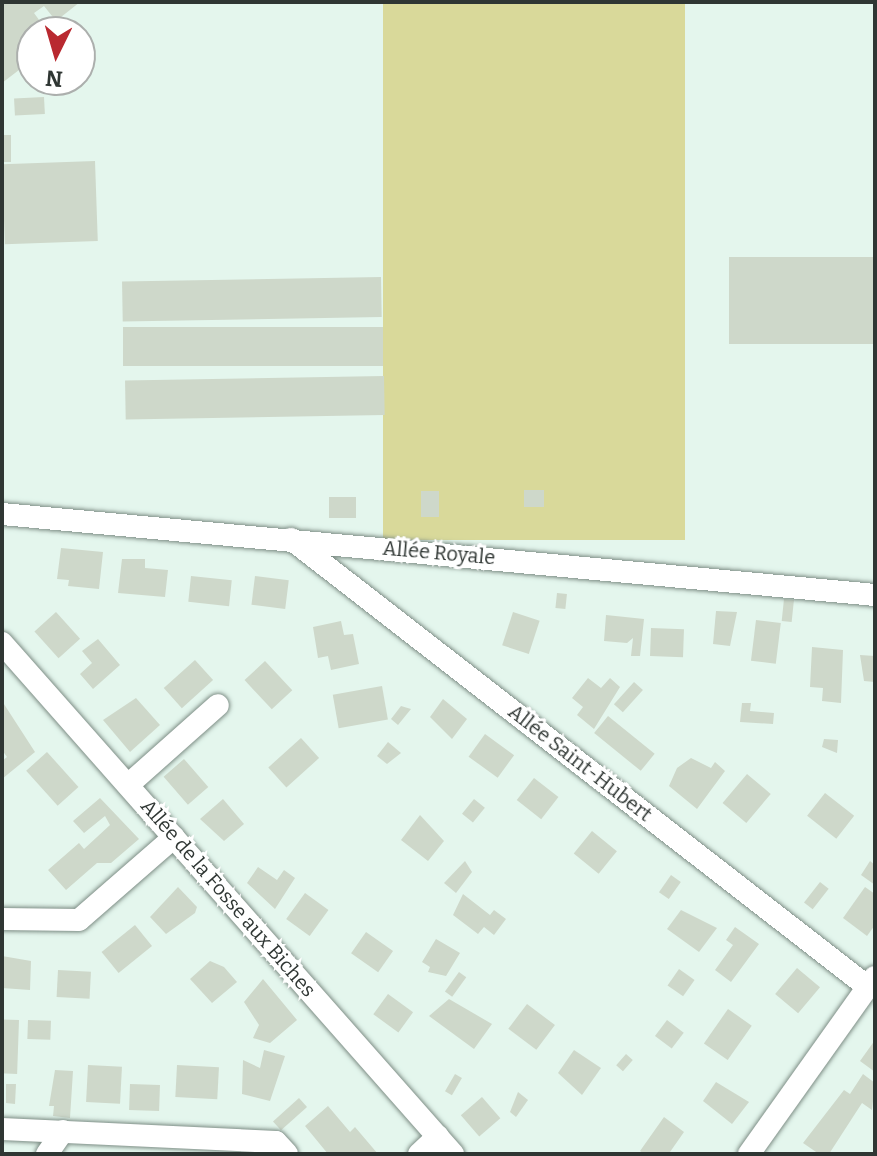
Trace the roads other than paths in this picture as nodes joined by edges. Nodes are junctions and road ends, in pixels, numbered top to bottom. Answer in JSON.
{"nodes":[{"id":1,"x":2,"y":514,"type":"edge"},
{"id":2,"x":291,"y":539,"type":"junction"},
{"id":3,"x":875,"y":595,"type":"edge"},
{"id":4,"x":2,"y":643,"type":"edge"},
{"id":5,"x":218,"y":705,"type":"dead end"},
{"id":6,"x":128,"y":785,"type":"junction"},
{"id":7,"x":174,"y":837,"type":"junction"},
{"id":8,"x":2,"y":919,"type":"edge"},
{"id":9,"x":872,"y":982,"type":"edge"},
{"id":10,"x":2,"y":1129,"type":"edge"},
{"id":11,"x":63,"y":1131,"type":"junction"},
{"id":12,"x":438,"y":1136,"type":"junction"},
{"id":13,"x":47,"y":1154,"type":"edge"},
{"id":14,"x":287,"y":1154,"type":"edge"},
{"id":15,"x":419,"y":1154,"type":"edge"},
{"id":16,"x":453,"y":1154,"type":"edge"},
{"id":17,"x":749,"y":1154,"type":"edge"}],
"edges":[{"from":1,"to":2,"type":"street","name":"Allée Royale"},
{"from":2,"to":3,"type":"street","name":"Allée Royale"},
{"from":2,"to":9,"type":"street","name":"Allée Saint-Hubert"},
{"from":4,"to":6,"type":"street","name":"Allée de la Fosse aux Biches"},
{"from":5,"to":6,"type":"street"},
{"from":6,"to":7,"type":"street","name":"Allée de la Fosse aux Biches"},
{"from":7,"to":8,"type":"street"},
{"from":7,"to":12,"type":"street","name":"Allée de la Fosse aux Biches"},
{"from":9,"to":17,"type":"street"},
{"from":10,"to":11,"type":"street"},
{"from":11,"to":13,"type":"street"},
{"from":11,"to":14,"type":"street"},
{"from":12,"to":15,"type":"street"},
{"from":12,"to":16,"type":"street","name":"Allée de la Fosse aux Biches"}]}
